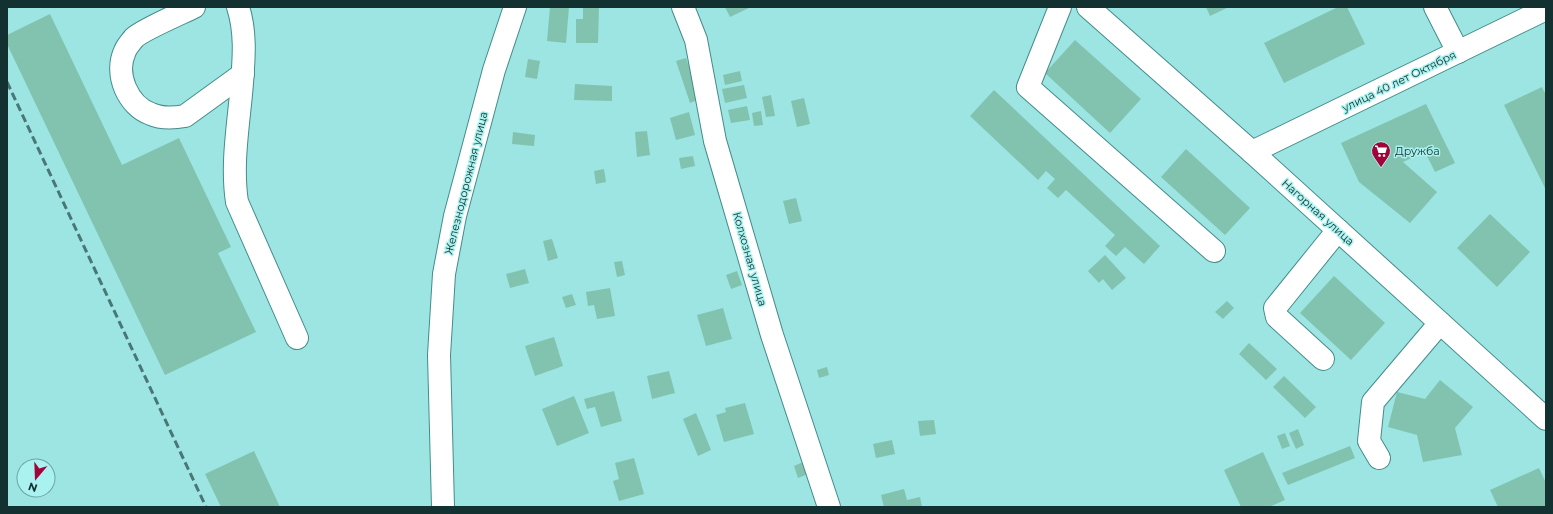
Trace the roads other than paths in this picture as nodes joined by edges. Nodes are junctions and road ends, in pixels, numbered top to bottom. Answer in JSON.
{"nodes":[{"id":1,"x":194,"y":7,"type":"edge"},
{"id":2,"x":238,"y":7,"type":"edge"},
{"id":3,"x":515,"y":7,"type":"edge"},
{"id":4,"x":684,"y":7,"type":"edge"},
{"id":5,"x":1060,"y":7,"type":"edge"},
{"id":6,"x":1088,"y":7,"type":"edge"},
{"id":7,"x":1435,"y":7,"type":"edge"},
{"id":8,"x":1545,"y":9,"type":"edge"},
{"id":9,"x":1458,"y":52,"type":"junction"},
{"id":10,"x":243,"y":74,"type":"junction"},
{"id":11,"x":1252,"y":152,"type":"junction"},
{"id":12,"x":1338,"y":230,"type":"junction"},
{"id":13,"x":1214,"y":251,"type":"dead end"},
{"id":14,"x":1440,"y":323,"type":"junction"},
{"id":15,"x":297,"y":338,"type":"dead end"},
{"id":16,"x":1323,"y":359,"type":"dead end"},
{"id":17,"x":1546,"y":419,"type":"edge"},
{"id":18,"x":1378,"y":458,"type":"dead end"},
{"id":19,"x":443,"y":507,"type":"edge"},
{"id":20,"x":829,"y":507,"type":"edge"}],
"edges":[{"from":1,"to":10,"type":"street"},
{"from":2,"to":10,"type":"street"},
{"from":3,"to":19,"type":"street","name":"Железнодорожная улица"},
{"from":4,"to":20,"type":"street","name":"Колхозная улица"},
{"from":5,"to":13,"type":"street"},
{"from":6,"to":11,"type":"street","name":"Нагорная улица"},
{"from":7,"to":9,"type":"street"},
{"from":8,"to":9,"type":"street","name":"улица 40 лет Октября"},
{"from":9,"to":11,"type":"street","name":"улица 40 лет Октября"},
{"from":10,"to":15,"type":"street"},
{"from":11,"to":12,"type":"street","name":"Нагорная улица"},
{"from":12,"to":14,"type":"street","name":"Нагорная улица"},
{"from":12,"to":16,"type":"street"},
{"from":14,"to":17,"type":"street","name":"Нагорная улица"},
{"from":14,"to":18,"type":"street"}]}
